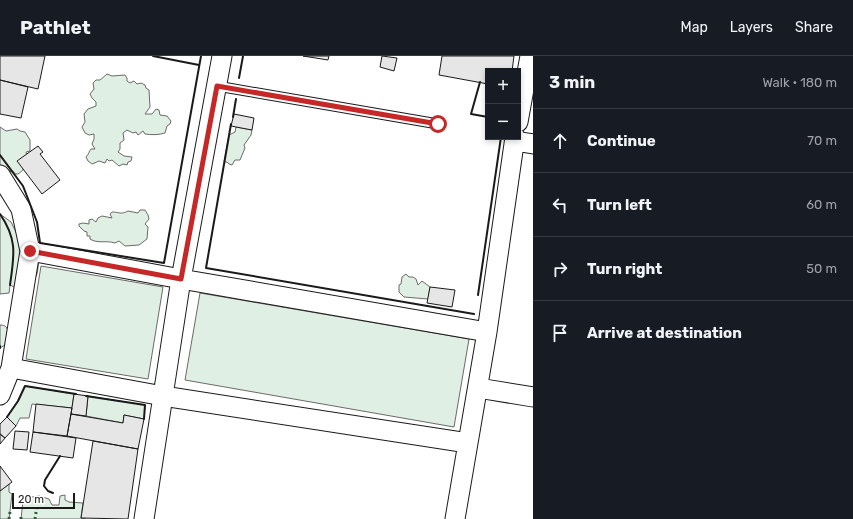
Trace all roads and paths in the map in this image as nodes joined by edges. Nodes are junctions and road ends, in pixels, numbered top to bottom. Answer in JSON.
{"nodes":[{"id":1,"x":222,"y":56,"type":"edge"},
{"id":2,"x":530,"y":56,"type":"edge"},
{"id":3,"x":217,"y":86,"type":"junction"},
{"id":4,"x":521,"y":106,"type":"edge"},
{"id":5,"x":438,"y":124,"type":"dead end"},
{"id":6,"x":515,"y":140,"type":"edge"},
{"id":7,"x":519,"y":140,"type":"edge"},
{"id":8,"x":533,"y":144,"type":"edge"},
{"id":9,"x":0,"y":175,"type":"edge"},
{"id":10,"x":30,"y":251,"type":"junction"},
{"id":11,"x":181,"y":279,"type":"junction"},
{"id":12,"x":487,"y":332,"type":"junction"},
{"id":13,"x":11,"y":368,"type":"junction"},
{"id":14,"x":478,"y":388,"type":"junction"},
{"id":15,"x":0,"y":395,"type":"edge"},
{"id":16,"x":163,"y":396,"type":"junction"},
{"id":17,"x":533,"y":397,"type":"edge"},
{"id":18,"x":468,"y":443,"type":"junction"},
{"id":19,"x":144,"y":519,"type":"edge"},
{"id":20,"x":455,"y":519,"type":"edge"}],
"edges":[{"from":1,"to":3,"type":"street"},
{"from":2,"to":4,"type":"street"},
{"from":3,"to":5,"type":"lane"},
{"from":3,"to":11,"type":"street"},
{"from":6,"to":12,"type":"street"},
{"from":7,"to":8,"type":"street"},
{"from":9,"to":10,"type":"street"},
{"from":10,"to":11,"type":"street"},
{"from":10,"to":13,"type":"street"},
{"from":11,"to":12,"type":"street"},
{"from":11,"to":16,"type":"street"},
{"from":12,"to":14,"type":"street"},
{"from":13,"to":15,"type":"street"},
{"from":13,"to":16,"type":"street"},
{"from":14,"to":17,"type":"street"},
{"from":14,"to":18,"type":"street"},
{"from":16,"to":18,"type":"street"},
{"from":16,"to":19,"type":"street"},
{"from":18,"to":20,"type":"street"}]}
